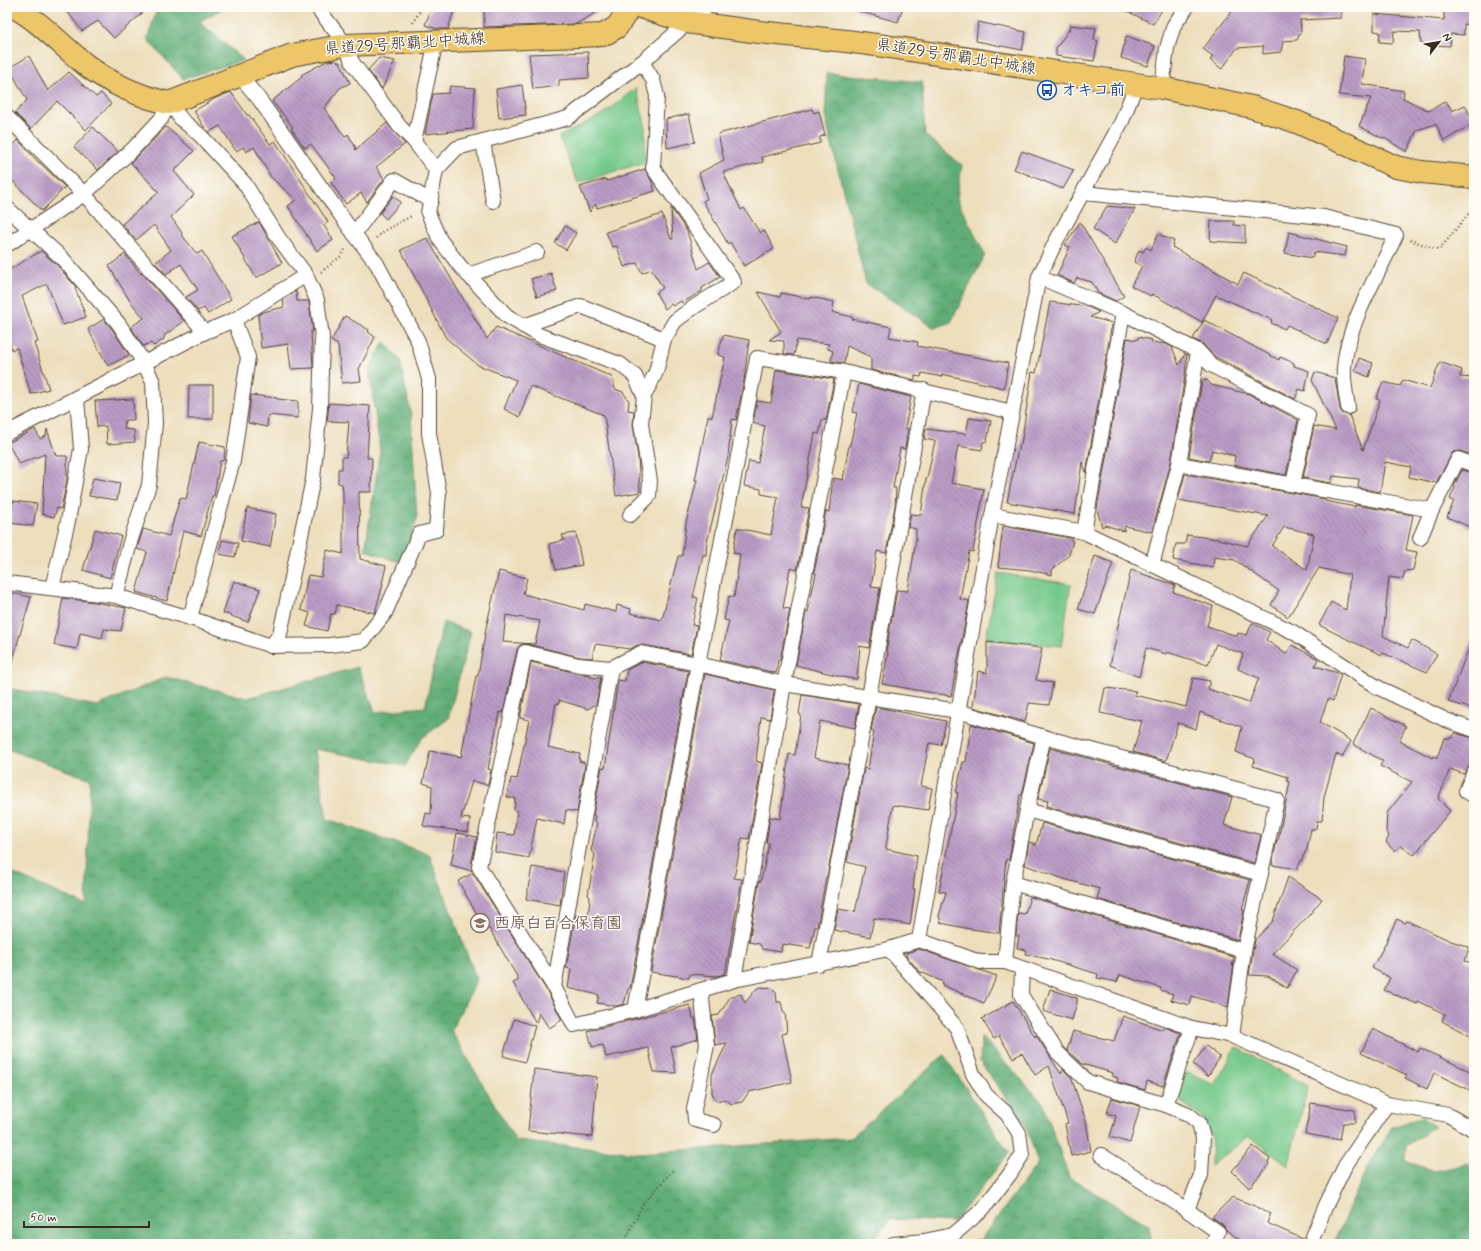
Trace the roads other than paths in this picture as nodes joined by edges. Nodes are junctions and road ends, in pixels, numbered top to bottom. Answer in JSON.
{"nodes":[{"id":1,"x":14,"y":7,"type":"edge"},
{"id":2,"x":318,"y":7,"type":"edge"},
{"id":3,"x":630,"y":7,"type":"edge"},
{"id":4,"x":641,"y":7,"type":"edge"},
{"id":5,"x":706,"y":7,"type":"edge"},
{"id":6,"x":1187,"y":7,"type":"edge"},
{"id":7,"x":687,"y":22,"type":"junction"},
{"id":8,"x":436,"y":41,"type":"junction"},
{"id":9,"x":346,"y":45,"type":"junction"},
{"id":10,"x":642,"y":62,"type":"junction"},
{"id":11,"x":239,"y":75,"type":"junction"},
{"id":12,"x":1136,"y":85,"type":"junction"},
{"id":13,"x":1162,"y":88,"type":"junction"},
{"id":14,"x":169,"y":103,"type":"junction"},
{"id":15,"x":7,"y":117,"type":"edge"},
{"id":16,"x":414,"y":141,"type":"junction"},
{"id":17,"x":483,"y":141,"type":"junction"},
{"id":18,"x":436,"y":170,"type":"junction"},
{"id":19,"x":1474,"y":177,"type":"edge"},
{"id":20,"x":1083,"y":193,"type":"junction"},
{"id":21,"x":84,"y":194,"type":"junction"},
{"id":22,"x":431,"y":201,"type":"junction"},
{"id":23,"x":493,"y":201,"type":"dead end"},
{"id":24,"x":7,"y":208,"type":"edge"},
{"id":25,"x":31,"y":230,"type":"junction"},
{"id":26,"x":354,"y":234,"type":"junction"},
{"id":27,"x":7,"y":245,"type":"edge"},
{"id":28,"x":537,"y":252,"type":"dead end"},
{"id":29,"x":468,"y":275,"type":"junction"},
{"id":30,"x":1039,"y":277,"type":"junction"},
{"id":31,"x":307,"y":278,"type":"junction"},
{"id":32,"x":1123,"y":313,"type":"junction"},
{"id":33,"x":234,"y":320,"type":"junction"},
{"id":34,"x":523,"y":326,"type":"junction"},
{"id":35,"x":205,"y":332,"type":"junction"},
{"id":36,"x":664,"y":339,"type":"junction"},
{"id":37,"x":1198,"y":351,"type":"junction"},
{"id":38,"x":144,"y":363,"type":"junction"},
{"id":39,"x":844,"y":372,"type":"junction"},
{"id":40,"x":924,"y":390,"type":"junction"},
{"id":41,"x":644,"y":396,"type":"junction"},
{"id":42,"x":76,"y":398,"type":"junction"},
{"id":43,"x":1348,"y":407,"type":"dead end"},
{"id":44,"x":1012,"y":412,"type":"junction"},
{"id":45,"x":7,"y":433,"type":"edge"},
{"id":46,"x":1179,"y":464,"type":"junction"},
{"id":47,"x":1474,"y":465,"type":"edge"},
{"id":48,"x":1293,"y":484,"type":"junction"},
{"id":49,"x":1432,"y":510,"type":"junction"},
{"id":50,"x":630,"y":515,"type":"dead end"},
{"id":51,"x":992,"y":515,"type":"junction"},
{"id":52,"x":1084,"y":532,"type":"junction"},
{"id":53,"x":1420,"y":538,"type":"dead end"},
{"id":54,"x":1152,"y":565,"type":"junction"},
{"id":55,"x":7,"y":583,"type":"edge"},
{"id":56,"x":52,"y":588,"type":"junction"},
{"id":57,"x":116,"y":596,"type":"junction"},
{"id":58,"x":190,"y":618,"type":"junction"},
{"id":59,"x":271,"y":646,"type":"junction"},
{"id":60,"x":698,"y":664,"type":"junction"},
{"id":61,"x":611,"y":668,"type":"junction"},
{"id":62,"x":784,"y":684,"type":"junction"},
{"id":63,"x":869,"y":698,"type":"junction"},
{"id":64,"x":958,"y":711,"type":"junction"},
{"id":65,"x":1474,"y":730,"type":"edge"},
{"id":66,"x":1044,"y":737,"type":"junction"},
{"id":67,"x":1474,"y":772,"type":"edge"},
{"id":68,"x":1474,"y":796,"type":"edge"},
{"id":69,"x":1026,"y":810,"type":"junction"},
{"id":70,"x":1261,"y":874,"type":"junction"},
{"id":71,"x":1013,"y":884,"type":"junction"},
{"id":72,"x":920,"y":940,"type":"junction"},
{"id":73,"x":889,"y":950,"type":"junction"},
{"id":74,"x":1244,"y":951,"type":"junction"},
{"id":75,"x":1005,"y":962,"type":"junction"},
{"id":76,"x":819,"y":964,"type":"junction"},
{"id":77,"x":1022,"y":969,"type":"junction"},
{"id":78,"x":734,"y":980,"type":"junction"},
{"id":79,"x":554,"y":987,"type":"junction"},
{"id":80,"x":701,"y":990,"type":"junction"},
{"id":81,"x":635,"y":1010,"type":"junction"},
{"id":82,"x":1192,"y":1028,"type":"junction"},
{"id":83,"x":1232,"y":1036,"type":"junction"},
{"id":84,"x":1387,"y":1104,"type":"junction"},
{"id":85,"x":1166,"y":1105,"type":"junction"},
{"id":86,"x":714,"y":1125,"type":"dead end"},
{"id":87,"x":1474,"y":1130,"type":"edge"},
{"id":88,"x":1101,"y":1155,"type":"dead end"},
{"id":89,"x":1187,"y":1210,"type":"junction"},
{"id":90,"x":893,"y":1244,"type":"edge"},
{"id":91,"x":1213,"y":1244,"type":"edge"},
{"id":92,"x":1310,"y":1244,"type":"edge"}],
"edges":[{"from":1,"to":14,"type":"main road"},
{"from":2,"to":9,"type":"street"},
{"from":3,"to":8,"type":"main road","name":"県道29号那覇北中城線"},
{"from":4,"to":7,"type":"main road","name":"県道29号那覇北中城線"},
{"from":5,"to":7,"type":"street"},
{"from":6,"to":13,"type":"street"},
{"from":7,"to":10,"type":"street"},
{"from":7,"to":12,"type":"main road","name":"県道29号那覇北中城線"},
{"from":8,"to":9,"type":"main road","name":"県道29号那覇北中城線"},
{"from":8,"to":16,"type":"street"},
{"from":9,"to":11,"type":"main road","name":"県道29号那覇北中城線"},
{"from":9,"to":16,"type":"street"},
{"from":10,"to":17,"type":"street"},
{"from":10,"to":36,"type":"street"},
{"from":11,"to":14,"type":"main road","name":"県道29号那覇北中城線"},
{"from":11,"to":26,"type":"street"},
{"from":12,"to":13,"type":"main road","name":"県道29号那覇北中城線"},
{"from":12,"to":20,"type":"street"},
{"from":13,"to":19,"type":"main road","name":"県道29号那覇北中城線"},
{"from":14,"to":21,"type":"street"},
{"from":14,"to":31,"type":"street"},
{"from":15,"to":21,"type":"street"},
{"from":16,"to":18,"type":"street"},
{"from":17,"to":18,"type":"street"},
{"from":17,"to":23,"type":"street"},
{"from":18,"to":22,"type":"street"},
{"from":20,"to":30,"type":"street"},
{"from":20,"to":43,"type":"street"},
{"from":21,"to":25,"type":"street"},
{"from":21,"to":35,"type":"street"},
{"from":22,"to":26,"type":"street"},
{"from":22,"to":29,"type":"street"},
{"from":24,"to":25,"type":"street"},
{"from":25,"to":27,"type":"street"},
{"from":25,"to":38,"type":"street"},
{"from":26,"to":59,"type":"street"},
{"from":28,"to":29,"type":"street"},
{"from":29,"to":34,"type":"street"},
{"from":30,"to":32,"type":"street"},
{"from":30,"to":44,"type":"street"},
{"from":31,"to":33,"type":"street"},
{"from":31,"to":59,"type":"street"},
{"from":32,"to":37,"type":"street"},
{"from":32,"to":52,"type":"street"},
{"from":33,"to":35,"type":"street"},
{"from":33,"to":58,"type":"street"},
{"from":34,"to":36,"type":"street"},
{"from":34,"to":41,"type":"street"},
{"from":35,"to":38,"type":"street"},
{"from":36,"to":41,"type":"street"},
{"from":37,"to":46,"type":"street"},
{"from":37,"to":48,"type":"street"},
{"from":38,"to":42,"type":"street"},
{"from":38,"to":57,"type":"street"},
{"from":39,"to":40,"type":"street"},
{"from":39,"to":60,"type":"street"},
{"from":39,"to":62,"type":"street"},
{"from":40,"to":44,"type":"street"},
{"from":40,"to":63,"type":"street"},
{"from":41,"to":50,"type":"street"},
{"from":42,"to":45,"type":"street"},
{"from":42,"to":56,"type":"street"},
{"from":44,"to":51,"type":"street"},
{"from":46,"to":48,"type":"street"},
{"from":46,"to":54,"type":"street"},
{"from":47,"to":49,"type":"street"},
{"from":48,"to":49,"type":"street"},
{"from":49,"to":53,"type":"street"},
{"from":51,"to":52,"type":"street"},
{"from":51,"to":64,"type":"street"},
{"from":52,"to":54,"type":"street"},
{"from":54,"to":65,"type":"street"},
{"from":55,"to":56,"type":"street"},
{"from":56,"to":57,"type":"street"},
{"from":57,"to":58,"type":"street"},
{"from":58,"to":59,"type":"street"},
{"from":60,"to":61,"type":"street"},
{"from":60,"to":62,"type":"street"},
{"from":60,"to":81,"type":"street"},
{"from":61,"to":79,"type":"street"},
{"from":61,"to":79,"type":"street"},
{"from":62,"to":63,"type":"street"},
{"from":62,"to":78,"type":"street"},
{"from":63,"to":64,"type":"street"},
{"from":63,"to":76,"type":"street"},
{"from":64,"to":66,"type":"street"},
{"from":64,"to":72,"type":"street"},
{"from":66,"to":69,"type":"street"},
{"from":66,"to":70,"type":"street"},
{"from":67,"to":68,"type":"street"},
{"from":69,"to":70,"type":"street"},
{"from":69,"to":71,"type":"street"},
{"from":70,"to":74,"type":"street"},
{"from":71,"to":74,"type":"street"},
{"from":71,"to":75,"type":"street"},
{"from":72,"to":73,"type":"street"},
{"from":72,"to":75,"type":"street"},
{"from":73,"to":76,"type":"street"},
{"from":73,"to":90,"type":"street"},
{"from":74,"to":83,"type":"street"},
{"from":75,"to":77,"type":"street"},
{"from":76,"to":78,"type":"street"},
{"from":77,"to":82,"type":"street"},
{"from":77,"to":85,"type":"street"},
{"from":78,"to":80,"type":"street"},
{"from":79,"to":81,"type":"street"},
{"from":80,"to":81,"type":"street"},
{"from":80,"to":86,"type":"street"},
{"from":82,"to":83,"type":"street"},
{"from":82,"to":85,"type":"street"},
{"from":83,"to":84,"type":"street"},
{"from":84,"to":87,"type":"street"},
{"from":84,"to":92,"type":"street"},
{"from":85,"to":89,"type":"street"},
{"from":88,"to":89,"type":"street"},
{"from":89,"to":91,"type":"street"}]}
